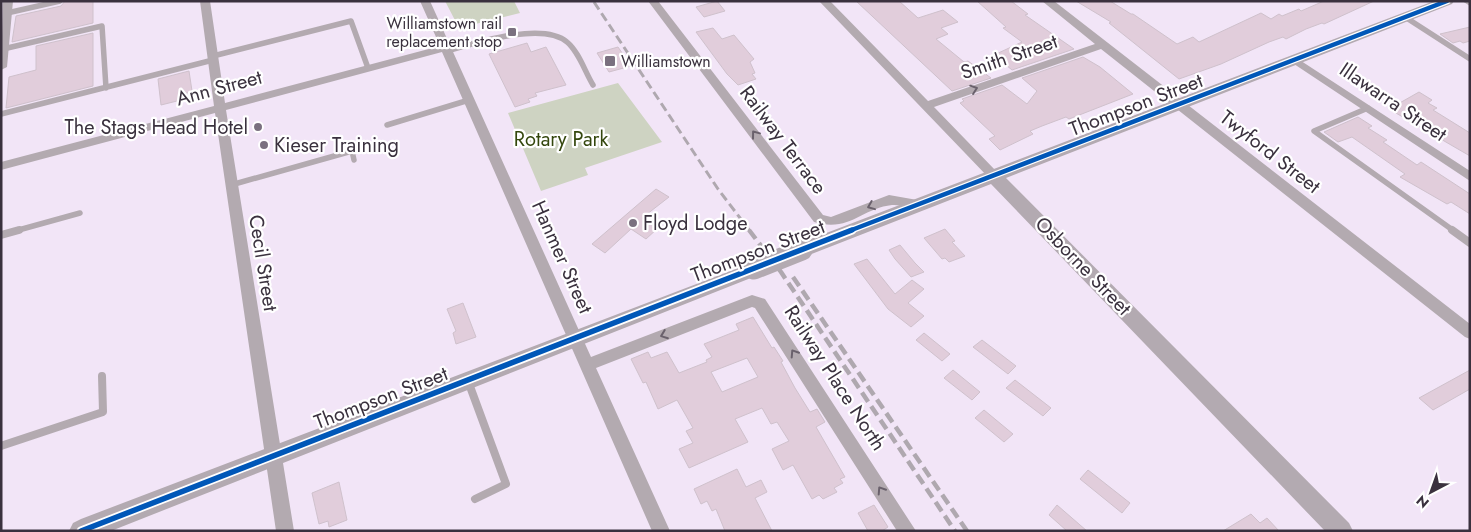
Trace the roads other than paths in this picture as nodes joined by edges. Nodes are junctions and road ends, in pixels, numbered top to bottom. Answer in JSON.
{"nodes":[{"id":1,"x":8,"y":1,"type":"edge"},
{"id":2,"x":60,"y":1,"type":"edge"},
{"id":3,"x":206,"y":1,"type":"edge"},
{"id":4,"x":425,"y":1,"type":"edge"},
{"id":5,"x":653,"y":1,"type":"edge"},
{"id":6,"x":824,"y":1,"type":"edge"},
{"id":7,"x":1047,"y":1,"type":"edge"},
{"id":8,"x":1447,"y":1,"type":"edge"},
{"id":9,"x":4,"y":14,"type":"edge"},
{"id":10,"x":1405,"y":17,"type":"junction"},
{"id":11,"x":1103,"y":45,"type":"junction"},
{"id":12,"x":3,"y":49,"type":"junction"},
{"id":13,"x":447,"y":49,"type":"junction"},
{"id":14,"x":213,"y":58,"type":"junction"},
{"id":15,"x":1470,"y":59,"type":"edge"},
{"id":16,"x":1295,"y":60,"type":"junction"},
{"id":17,"x":1,"y":67,"type":"edge"},
{"id":18,"x":368,"y":68,"type":"junction"},
{"id":19,"x":593,"y":85,"type":"dead end"},
{"id":20,"x":106,"y":88,"type":"junction"},
{"id":21,"x":469,"y":100,"type":"junction"},
{"id":22,"x":1178,"y":104,"type":"junction"},
{"id":23,"x":927,"y":105,"type":"junction"},
{"id":24,"x":220,"y":107,"type":"junction"},
{"id":25,"x":1368,"y":108,"type":"junction"},
{"id":26,"x":1,"y":114,"type":"edge"},
{"id":27,"x":387,"y":125,"type":"dead end"},
{"id":28,"x":354,"y":160,"type":"dead end"},
{"id":29,"x":1,"y":166,"type":"edge"},
{"id":30,"x":993,"y":175,"type":"junction"},
{"id":31,"x":1470,"y":177,"type":"edge"},
{"id":32,"x":231,"y":185,"type":"junction"},
{"id":33,"x":918,"y":204,"type":"junction"},
{"id":34,"x":80,"y":213,"type":"dead end"},
{"id":35,"x":1,"y":235,"type":"edge"},
{"id":36,"x":1470,"y":242,"type":"edge"},
{"id":37,"x":1470,"y":332,"type":"edge"},
{"id":38,"x":576,"y":338,"type":"junction"},
{"id":39,"x":589,"y":364,"type":"junction"},
{"id":40,"x":102,"y":376,"type":"dead end"},
{"id":41,"x":468,"y":381,"type":"junction"},
{"id":42,"x":1,"y":446,"type":"edge"},
{"id":43,"x":274,"y":456,"type":"junction"},
{"id":44,"x":475,"y":499,"type":"dead end"},
{"id":45,"x":80,"y":531,"type":"edge"},
{"id":46,"x":285,"y":531,"type":"edge"},
{"id":47,"x":661,"y":531,"type":"edge"},
{"id":48,"x":907,"y":531,"type":"edge"},
{"id":49,"x":1341,"y":531,"type":"edge"}],
"edges":[{"from":1,"to":9,"type":"street"},
{"from":2,"to":9,"type":"lane"},
{"from":3,"to":14,"type":"street","name":"Cecil Street"},
{"from":4,"to":13,"type":"street","name":"Hanmer Street"},
{"from":33,"to":5,"type":"street","name":"Railway Terrace","one_way":true},
{"from":6,"to":23,"type":"street","name":"Osborne Street"},
{"from":7,"to":11,"type":"street","name":"Twyford Street"},
{"from":8,"to":10,"type":"street","name":"Thompson Street"},
{"from":9,"to":12,"type":"street"},
{"from":10,"to":15,"type":"lane"},
{"from":10,"to":16,"type":"street","name":"Thompson Street"},
{"from":11,"to":22,"type":"street","name":"Twyford Street"},
{"from":23,"to":11,"type":"street","name":"Smith Street","one_way":true},
{"from":12,"to":17,"type":"street"},
{"from":12,"to":20,"type":"lane"},
{"from":13,"to":18,"type":"street","name":"Ann Street"},
{"from":13,"to":19,"type":"lane"},
{"from":13,"to":21,"type":"street","name":"Hanmer Street"},
{"from":14,"to":18,"type":"lane"},
{"from":14,"to":20,"type":"lane"},
{"from":14,"to":24,"type":"street","name":"Cecil Street"},
{"from":16,"to":22,"type":"street","name":"Thompson Street"},
{"from":16,"to":25,"type":"street","name":"Illawarra Street"},
{"from":18,"to":24,"type":"street","name":"Ann Street"},
{"from":20,"to":26,"type":"lane"},
{"from":21,"to":27,"type":"lane"},
{"from":21,"to":38,"type":"street","name":"Hanmer Street"},
{"from":22,"to":30,"type":"street","name":"Thompson Street"},
{"from":22,"to":37,"type":"street","name":"Twyford Street"},
{"from":23,"to":30,"type":"street","name":"Osborne Street"},
{"from":24,"to":29,"type":"street","name":"Ann Street"},
{"from":24,"to":32,"type":"street","name":"Cecil Street"},
{"from":25,"to":31,"type":"street","name":"Illawarra Street"},
{"from":25,"to":36,"type":"lane"},
{"from":28,"to":32,"type":"lane"},
{"from":30,"to":33,"type":"street","name":"Thompson Street"},
{"from":30,"to":49,"type":"street","name":"Osborne Street"},
{"from":32,"to":43,"type":"street","name":"Cecil Street"},
{"from":33,"to":38,"type":"street","name":"Thompson Street","bridge":true},
{"from":34,"to":35,"type":"lane"},
{"from":38,"to":39,"type":"street","name":"Hanmer Street"},
{"from":38,"to":41,"type":"street","name":"Thompson Street"},
{"from":39,"to":47,"type":"street","name":"Hanmer Street"},
{"from":48,"to":39,"type":"street","name":"Railway Place North","one_way":true},
{"from":40,"to":42,"type":"lane"},
{"from":41,"to":43,"type":"street","name":"Thompson Street"},
{"from":41,"to":44,"type":"lane"},
{"from":43,"to":45,"type":"street","name":"Thompson Street"},
{"from":43,"to":46,"type":"street","name":"Cecil Street"}]}
